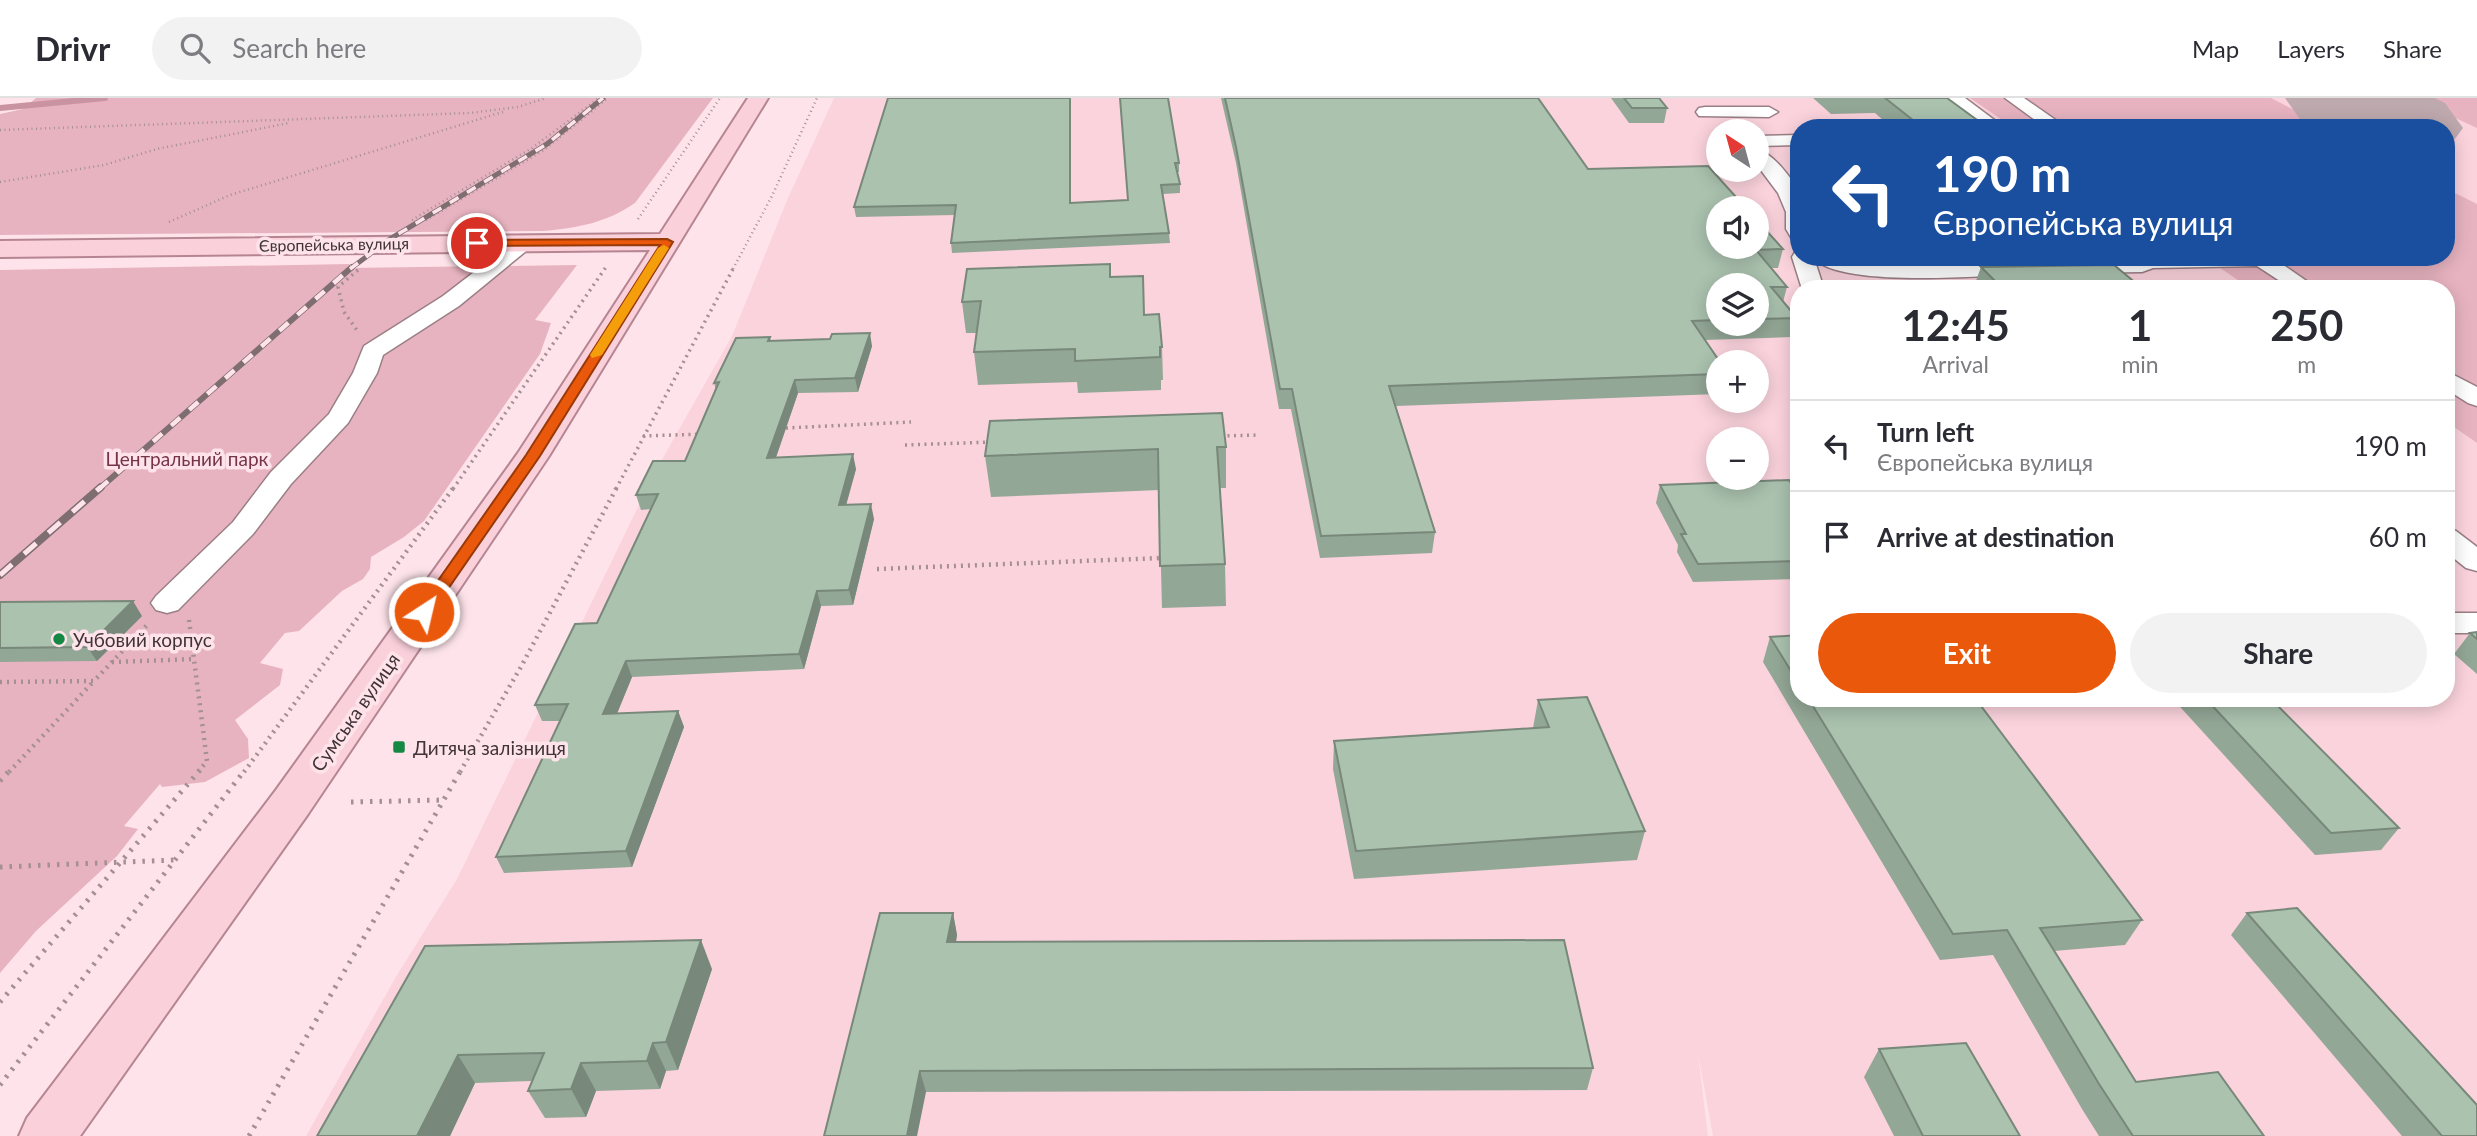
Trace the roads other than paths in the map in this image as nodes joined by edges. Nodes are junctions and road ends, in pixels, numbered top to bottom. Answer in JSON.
{"nodes":[{"id":1,"x":758,"y":98,"type":"edge"},
{"id":2,"x":1954,"y":98,"type":"edge"},
{"id":3,"x":2013,"y":98,"type":"edge"},
{"id":4,"x":1769,"y":112,"type":"dead end"},
{"id":5,"x":1715,"y":119,"type":"edge"},
{"id":6,"x":1983,"y":119,"type":"edge"},
{"id":7,"x":2044,"y":119,"type":"edge"},
{"id":8,"x":1790,"y":140,"type":"edge"},
{"id":9,"x":1769,"y":141,"type":"edge"},
{"id":10,"x":1769,"y":163,"type":"edge"},
{"id":11,"x":1789,"y":176,"type":"edge"},
{"id":12,"x":667,"y":242,"type":"junction"},
{"id":13,"x":524,"y":243,"type":"junction"},
{"id":14,"x":0,"y":248,"type":"edge"},
{"id":15,"x":1849,"y":266,"type":"edge"},
{"id":16,"x":1930,"y":266,"type":"edge"},
{"id":17,"x":2032,"y":266,"type":"edge"},
{"id":18,"x":2112,"y":266,"type":"junction"},
{"id":19,"x":2142,"y":266,"type":"edge"},
{"id":20,"x":2271,"y":266,"type":"edge"},
{"id":21,"x":2129,"y":280,"type":"edge"},
{"id":22,"x":2293,"y":280,"type":"edge"},
{"id":23,"x":2455,"y":383,"type":"edge"},
{"id":24,"x":2477,"y":398,"type":"edge"},
{"id":25,"x":2455,"y":544,"type":"edge"},
{"id":26,"x":2477,"y":562,"type":"edge"},
{"id":27,"x":167,"y":603,"type":"road end"},
{"id":28,"x":2477,"y":622,"type":"edge"},
{"id":29,"x":2455,"y":623,"type":"edge"},
{"id":30,"x":47,"y":1136,"type":"edge"}],
"edges":[{"from":1,"to":12,"type":"main road","name":"Сумська вулиця"},
{"from":2,"to":6,"type":"lane"},
{"from":3,"to":7,"type":"lane"},
{"from":4,"to":5,"type":"lane"},
{"from":8,"to":9,"type":"lane"},
{"from":10,"to":11,"type":"lane"},
{"from":12,"to":13,"type":"main road","name":"Європейська вулиця"},
{"from":12,"to":30,"type":"main road","name":"Сумська вулиця"},
{"from":13,"to":14,"type":"main road","name":"Європейська вулиця"},
{"from":13,"to":27,"type":"lane"},
{"from":15,"to":16,"type":"lane"},
{"from":17,"to":18,"type":"lane"},
{"from":18,"to":19,"type":"lane"},
{"from":18,"to":21,"type":"lane"},
{"from":20,"to":22,"type":"lane"},
{"from":23,"to":24,"type":"lane"},
{"from":25,"to":26,"type":"lane"},
{"from":28,"to":29,"type":"lane"}]}
